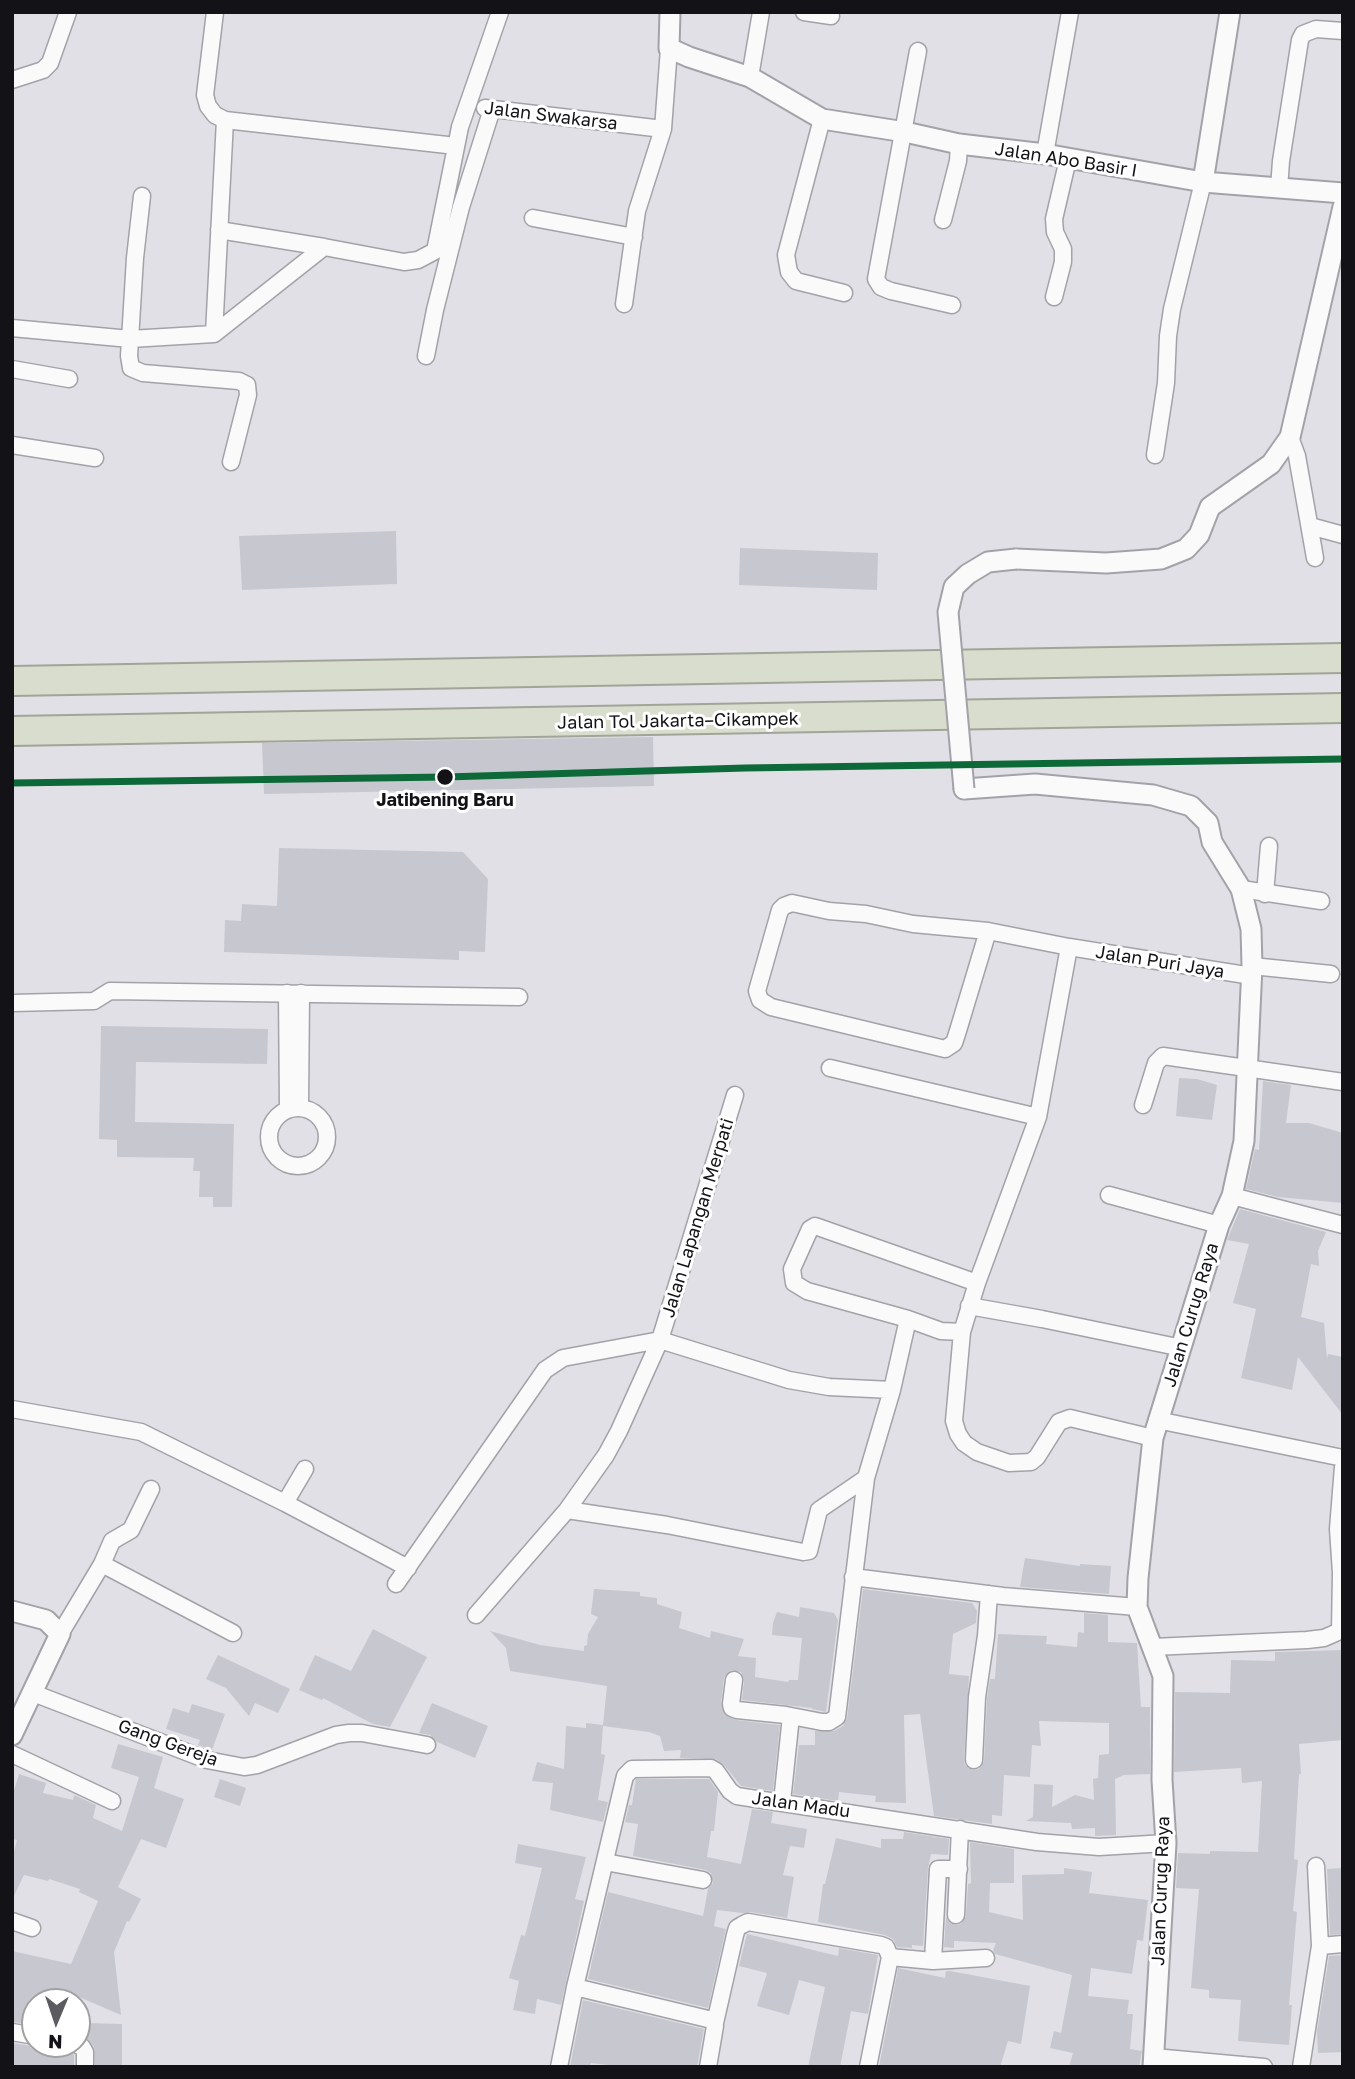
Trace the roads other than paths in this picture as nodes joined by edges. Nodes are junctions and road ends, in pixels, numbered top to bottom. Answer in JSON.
{"nodes":[{"id":1,"x":68,"y":12,"type":"edge"},
{"id":2,"x":215,"y":12,"type":"edge"},
{"id":3,"x":500,"y":12,"type":"edge"},
{"id":4,"x":670,"y":12,"type":"edge"},
{"id":5,"x":761,"y":12,"type":"edge"},
{"id":6,"x":804,"y":12,"type":"edge"},
{"id":7,"x":1070,"y":12,"type":"edge"},
{"id":8,"x":1230,"y":12,"type":"edge"},
{"id":9,"x":831,"y":16,"type":"dead end"},
{"id":10,"x":1343,"y":31,"type":"edge"},
{"id":11,"x":669,"y":48,"type":"junction"},
{"id":12,"x":918,"y":51,"type":"dead end"},
{"id":13,"x":750,"y":77,"type":"junction"},
{"id":14,"x":12,"y":80,"type":"edge"},
{"id":15,"x":468,"y":106,"type":"junction"},
{"id":16,"x":492,"y":109,"type":"junction"},
{"id":17,"x":822,"y":119,"type":"junction"},
{"id":18,"x":225,"y":120,"type":"junction"},
{"id":19,"x":663,"y":129,"type":"junction"},
{"id":20,"x":905,"y":132,"type":"junction"},
{"id":21,"x":959,"y":144,"type":"junction"},
{"id":22,"x":456,"y":146,"type":"junction"},
{"id":23,"x":1045,"y":154,"type":"junction"},
{"id":24,"x":1068,"y":159,"type":"junction"},
{"id":25,"x":1203,"y":182,"type":"junction"},
{"id":26,"x":1279,"y":189,"type":"junction"},
{"id":27,"x":1343,"y":193,"type":"edge"},
{"id":28,"x":142,"y":196,"type":"dead end"},
{"id":29,"x":1343,"y":207,"type":"edge"},
{"id":30,"x":533,"y":218,"type":"dead end"},
{"id":31,"x":943,"y":220,"type":"dead end"},
{"id":32,"x":219,"y":230,"type":"junction"},
{"id":33,"x":634,"y":237,"type":"junction"},
{"id":34,"x":324,"y":247,"type":"junction"},
{"id":35,"x":844,"y":293,"type":"dead end"},
{"id":36,"x":1054,"y":297,"type":"dead end"},
{"id":37,"x":624,"y":304,"type":"dead end"},
{"id":38,"x":952,"y":305,"type":"dead end"},
{"id":39,"x":12,"y":328,"type":"edge"},
{"id":40,"x":214,"y":334,"type":"junction"},
{"id":41,"x":130,"y":339,"type":"junction"},
{"id":42,"x":426,"y":356,"type":"dead end"},
{"id":43,"x":12,"y":369,"type":"edge"},
{"id":44,"x":69,"y":379,"type":"dead end"},
{"id":45,"x":1290,"y":437,"type":"junction"},
{"id":46,"x":12,"y":445,"type":"edge"},
{"id":47,"x":1155,"y":454,"type":"dead end"},
{"id":48,"x":95,"y":458,"type":"dead end"},
{"id":49,"x":231,"y":462,"type":"dead end"},
{"id":50,"x":1310,"y":526,"type":"junction"},
{"id":51,"x":1343,"y":535,"type":"edge"},
{"id":52,"x":1315,"y":558,"type":"dead end"},
{"id":53,"x":1343,"y":658,"type":"edge"},
{"id":54,"x":12,"y":681,"type":"edge"},
{"id":55,"x":1343,"y":708,"type":"edge"},
{"id":56,"x":12,"y":731,"type":"edge"},
{"id":57,"x":1269,"y":846,"type":"dead end"},
{"id":58,"x":1241,"y":889,"type":"junction"},
{"id":59,"x":1265,"y":894,"type":"junction"},
{"id":60,"x":1321,"y":901,"type":"dead end"},
{"id":61,"x":988,"y":930,"type":"junction"},
{"id":62,"x":1069,"y":947,"type":"junction"},
{"id":63,"x":1252,"y":971,"type":"junction"},
{"id":64,"x":1331,"y":974,"type":"dead end"},
{"id":65,"x":294,"y":993,"type":"junction"},
{"id":66,"x":519,"y":997,"type":"dead end"},
{"id":67,"x":12,"y":1003,"type":"edge"},
{"id":68,"x":830,"y":1068,"type":"dead end"},
{"id":69,"x":1247,"y":1069,"type":"junction"},
{"id":70,"x":1343,"y":1082,"type":"edge"},
{"id":71,"x":735,"y":1095,"type":"dead end"},
{"id":72,"x":1143,"y":1105,"type":"dead end"},
{"id":73,"x":294,"y":1107,"type":"dead end"},
{"id":74,"x":1038,"y":1117,"type":"junction"},
{"id":75,"x":1109,"y":1195,"type":"dead end"},
{"id":76,"x":1232,"y":1196,"type":"junction"},
{"id":77,"x":1219,"y":1225,"type":"junction"},
{"id":78,"x":1343,"y":1225,"type":"edge"},
{"id":79,"x":977,"y":1283,"type":"junction"},
{"id":80,"x":969,"y":1307,"type":"junction"},
{"id":81,"x":908,"y":1319,"type":"junction"},
{"id":82,"x":962,"y":1332,"type":"junction"},
{"id":83,"x":660,"y":1340,"type":"junction"},
{"id":84,"x":1182,"y":1348,"type":"junction"},
{"id":85,"x":892,"y":1390,"type":"junction"},
{"id":86,"x":12,"y":1409,"type":"edge"},
{"id":87,"x":1155,"y":1429,"type":"junction"},
{"id":88,"x":1343,"y":1458,"type":"edge"},
{"id":89,"x":1343,"y":1467,"type":"edge"},
{"id":90,"x":305,"y":1469,"type":"dead end"},
{"id":91,"x":866,"y":1478,"type":"junction"},
{"id":92,"x":151,"y":1489,"type":"dead end"},
{"id":93,"x":285,"y":1503,"type":"junction"},
{"id":94,"x":568,"y":1510,"type":"junction"},
{"id":95,"x":102,"y":1563,"type":"junction"},
{"id":96,"x":408,"y":1568,"type":"junction"},
{"id":97,"x":853,"y":1577,"type":"junction"},
{"id":98,"x":396,"y":1584,"type":"dead end"},
{"id":99,"x":989,"y":1594,"type":"junction"},
{"id":100,"x":1137,"y":1606,"type":"junction"},
{"id":101,"x":12,"y":1611,"type":"edge"},
{"id":102,"x":475,"y":1615,"type":"dead end"},
{"id":103,"x":1342,"y":1622,"type":"edge"},
{"id":104,"x":233,"y":1633,"type":"dead end"},
{"id":105,"x":60,"y":1634,"type":"junction"},
{"id":106,"x":1153,"y":1647,"type":"junction"},
{"id":107,"x":734,"y":1680,"type":"dead end"},
{"id":108,"x":33,"y":1693,"type":"junction"},
{"id":109,"x":791,"y":1716,"type":"junction"},
{"id":110,"x":12,"y":1735,"type":"edge"},
{"id":111,"x":427,"y":1745,"type":"dead end"},
{"id":112,"x":12,"y":1754,"type":"edge"},
{"id":113,"x":974,"y":1760,"type":"dead end"},
{"id":114,"x":112,"y":1801,"type":"dead end"},
{"id":115,"x":782,"y":1802,"type":"junction"},
{"id":116,"x":960,"y":1829,"type":"junction"},
{"id":117,"x":1166,"y":1843,"type":"junction"},
{"id":118,"x":605,"y":1862,"type":"junction"},
{"id":119,"x":1316,"y":1866,"type":"dead end"},
{"id":120,"x":958,"y":1869,"type":"junction"},
{"id":121,"x":703,"y":1880,"type":"dead end"},
{"id":122,"x":956,"y":1914,"type":"dead end"},
{"id":123,"x":12,"y":1921,"type":"edge"},
{"id":124,"x":32,"y":1928,"type":"dead end"},
{"id":125,"x":1343,"y":1944,"type":"edge"},
{"id":126,"x":1320,"y":1946,"type":"junction"},
{"id":127,"x":890,"y":1957,"type":"junction"},
{"id":128,"x":986,"y":1958,"type":"dead end"},
{"id":129,"x":933,"y":1961,"type":"junction"},
{"id":130,"x":575,"y":1987,"type":"junction"},
{"id":131,"x":715,"y":2023,"type":"junction"},
{"id":132,"x":1153,"y":2062,"type":"edge"},
{"id":133,"x":559,"y":2067,"type":"edge"},
{"id":134,"x":708,"y":2067,"type":"edge"},
{"id":135,"x":868,"y":2067,"type":"edge"},
{"id":136,"x":1264,"y":2067,"type":"edge"},
{"id":137,"x":1301,"y":2067,"type":"edge"}],
"edges":[{"from":1,"to":14,"type":"street"},
{"from":2,"to":18,"type":"street"},
{"from":3,"to":15,"type":"street"},
{"from":4,"to":11,"type":"street"},
{"from":5,"to":13,"type":"street"},
{"from":6,"to":9,"type":"street"},
{"from":7,"to":23,"type":"street"},
{"from":8,"to":25,"type":"street"},
{"from":10,"to":26,"type":"street"},
{"from":11,"to":13,"type":"street","name":"Jalan Abo Basir I"},
{"from":11,"to":19,"type":"street"},
{"from":12,"to":20,"type":"street"},
{"from":13,"to":17,"type":"street","name":"Jalan Abo Basir I"},
{"from":15,"to":16,"type":"street","name":"Jalan Swakarsa"},
{"from":15,"to":22,"type":"street","name":"Jalan Swakarsa"},
{"from":16,"to":19,"type":"street","name":"Jalan Swakarsa"},
{"from":16,"to":42,"type":"street"},
{"from":17,"to":20,"type":"street","name":"Jalan Abo Basir I"},
{"from":17,"to":35,"type":"street"},
{"from":18,"to":22,"type":"street"},
{"from":18,"to":32,"type":"street"},
{"from":19,"to":33,"type":"street"},
{"from":20,"to":21,"type":"street","name":"Jalan Abo Basir I"},
{"from":20,"to":38,"type":"street"},
{"from":21,"to":23,"type":"street","name":"Jalan Abo Basir I"},
{"from":21,"to":31,"type":"street"},
{"from":22,"to":34,"type":"street","name":"Jalan Swakarsa"},
{"from":23,"to":24,"type":"street","name":"Jalan Abo Basir I"},
{"from":24,"to":25,"type":"street","name":"Jalan Abo Basir I"},
{"from":24,"to":36,"type":"street"},
{"from":25,"to":26,"type":"street","name":"Jalan Abo Basir I"},
{"from":25,"to":47,"type":"street"},
{"from":26,"to":27,"type":"street","name":"Jalan Abo Basir I"},
{"from":28,"to":41,"type":"street"},
{"from":29,"to":45,"type":"street"},
{"from":30,"to":33,"type":"street"},
{"from":32,"to":34,"type":"street"},
{"from":32,"to":40,"type":"street"},
{"from":33,"to":37,"type":"street"},
{"from":34,"to":40,"type":"street"},
{"from":39,"to":41,"type":"street"},
{"from":40,"to":41,"type":"street"},
{"from":41,"to":49,"type":"street"},
{"from":43,"to":44,"type":"street"},
{"from":45,"to":50,"type":"street"},
{"from":45,"to":58,"type":"street","name":"Jalan Curug Raya","bridge":true},
{"from":46,"to":48,"type":"street"},
{"from":50,"to":51,"type":"street"},
{"from":50,"to":52,"type":"street"},
{"from":53,"to":54,"type":"highway"},
{"from":55,"to":56,"type":"highway","name":"Jalan Tol Jakarta–Cikampek"},
{"from":57,"to":59,"type":"street"},
{"from":58,"to":59,"type":"street"},
{"from":58,"to":63,"type":"street","name":"Jalan Curug Raya"},
{"from":59,"to":60,"type":"street"},
{"from":61,"to":61,"type":"street","name":"Jalan Puri Jaya"},
{"from":61,"to":62,"type":"street","name":"Jalan Puri Jaya"},
{"from":62,"to":63,"type":"street","name":"Jalan Puri Jaya"},
{"from":62,"to":74,"type":"street"},
{"from":63,"to":64,"type":"street","name":"Jalan Puri Jaya"},
{"from":63,"to":69,"type":"street","name":"Jalan Curug Raya"},
{"from":65,"to":66,"type":"street"},
{"from":65,"to":67,"type":"street"},
{"from":65,"to":73,"type":"street"},
{"from":68,"to":74,"type":"street"},
{"from":69,"to":70,"type":"street"},
{"from":69,"to":72,"type":"street"},
{"from":69,"to":76,"type":"street","name":"Jalan Curug Raya"},
{"from":71,"to":83,"type":"street","name":"Jalan Lapangan Merpati"},
{"from":74,"to":79,"type":"street"},
{"from":75,"to":77,"type":"street"},
{"from":76,"to":77,"type":"street","name":"Jalan Curug Raya"},
{"from":76,"to":78,"type":"street"},
{"from":77,"to":84,"type":"street","name":"Jalan Curug Raya"},
{"from":79,"to":80,"type":"street"},
{"from":79,"to":81,"type":"street"},
{"from":80,"to":82,"type":"street"},
{"from":80,"to":84,"type":"street"},
{"from":81,"to":82,"type":"street"},
{"from":81,"to":85,"type":"street"},
{"from":82,"to":87,"type":"street"},
{"from":83,"to":85,"type":"street"},
{"from":83,"to":94,"type":"street","name":"Jalan Lapangan Merpati"},
{"from":83,"to":96,"type":"street"},
{"from":84,"to":87,"type":"street","name":"Jalan Curug Raya"},
{"from":85,"to":91,"type":"street"},
{"from":86,"to":93,"type":"street"},
{"from":87,"to":88,"type":"street"},
{"from":87,"to":100,"type":"street","name":"Jalan Curug Raya"},
{"from":89,"to":103,"type":"street"},
{"from":90,"to":93,"type":"street"},
{"from":91,"to":94,"type":"street"},
{"from":91,"to":97,"type":"street"},
{"from":92,"to":95,"type":"street"},
{"from":93,"to":96,"type":"street"},
{"from":94,"to":102,"type":"street","name":"Jalan Lapangan Merpati"},
{"from":95,"to":104,"type":"street"},
{"from":95,"to":105,"type":"street"},
{"from":96,"to":98,"type":"street"},
{"from":97,"to":99,"type":"street"},
{"from":97,"to":109,"type":"street"},
{"from":99,"to":100,"type":"street"},
{"from":99,"to":113,"type":"street"},
{"from":100,"to":106,"type":"street","name":"Jalan Curug Raya"},
{"from":101,"to":105,"type":"street"},
{"from":103,"to":106,"type":"street"},
{"from":105,"to":108,"type":"street"},
{"from":106,"to":117,"type":"street","name":"Jalan Curug Raya"},
{"from":107,"to":109,"type":"street"},
{"from":108,"to":110,"type":"street"},
{"from":108,"to":111,"type":"street","name":"Gang Gereja"},
{"from":109,"to":115,"type":"street"},
{"from":112,"to":114,"type":"street"},
{"from":115,"to":116,"type":"street","name":"Jalan Madu"},
{"from":115,"to":118,"type":"street","name":"Jalan Madu"},
{"from":116,"to":117,"type":"street","name":"Jalan Madu"},
{"from":116,"to":120,"type":"street"},
{"from":117,"to":132,"type":"street","name":"Jalan Curug Raya"},
{"from":118,"to":121,"type":"street"},
{"from":118,"to":130,"type":"street","name":"Jalan Madu"},
{"from":119,"to":126,"type":"street"},
{"from":120,"to":122,"type":"street"},
{"from":120,"to":129,"type":"street"},
{"from":123,"to":124,"type":"street"},
{"from":125,"to":126,"type":"street"},
{"from":126,"to":137,"type":"street"},
{"from":127,"to":129,"type":"street"},
{"from":127,"to":131,"type":"street"},
{"from":127,"to":135,"type":"street"},
{"from":128,"to":129,"type":"street"},
{"from":130,"to":131,"type":"street"},
{"from":130,"to":133,"type":"street","name":"Jalan Madu"},
{"from":131,"to":134,"type":"street"},
{"from":132,"to":136,"type":"street"}]}
